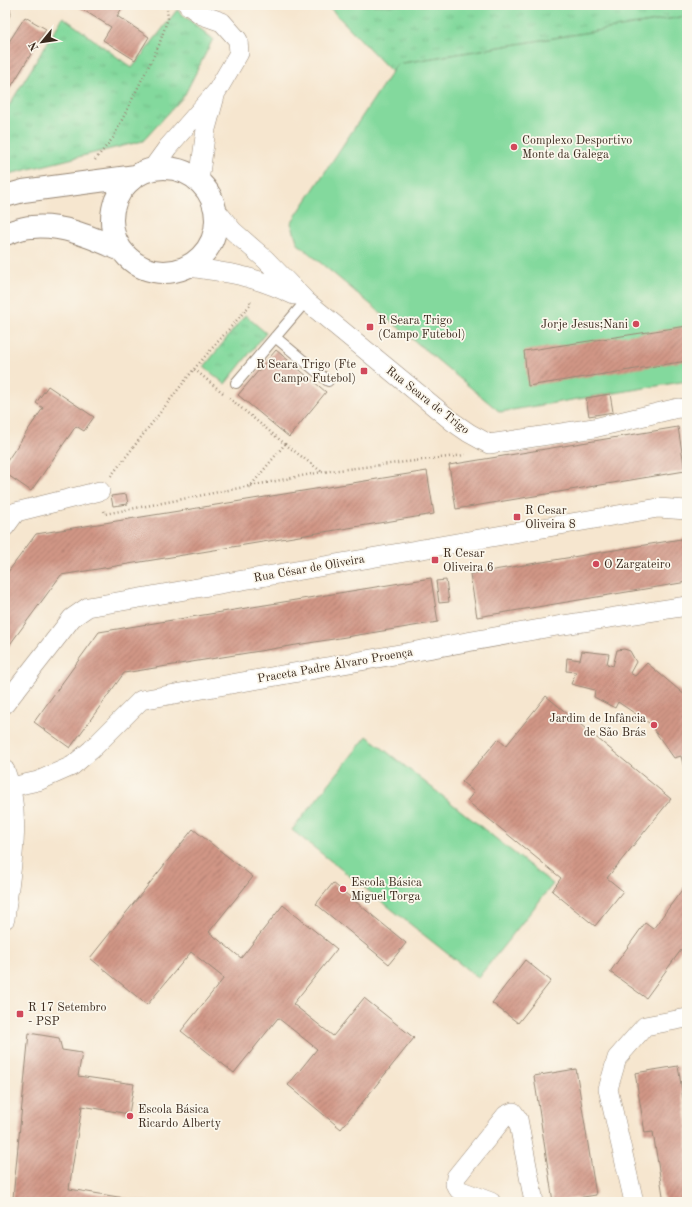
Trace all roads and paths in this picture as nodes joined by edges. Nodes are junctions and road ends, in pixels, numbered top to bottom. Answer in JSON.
{"nodes":[{"id":1,"x":166,"y":5,"type":"edge"},
{"id":2,"x":188,"y":5,"type":"edge"},
{"id":3,"x":219,"y":14,"type":"edge"},
{"id":4,"x":217,"y":91,"type":"junction"},
{"id":5,"x":144,"y":173,"type":"junction"},
{"id":6,"x":199,"y":181,"type":"junction"},
{"id":7,"x":74,"y":185,"type":"junction"},
{"id":8,"x":5,"y":196,"type":"edge"},
{"id":9,"x":216,"y":210,"type":"junction"},
{"id":10,"x":5,"y":234,"type":"edge"},
{"id":11,"x":121,"y":250,"type":"junction"},
{"id":12,"x":188,"y":267,"type":"junction"},
{"id":13,"x":306,"y":301,"type":"junction"},
{"id":14,"x":251,"y":304,"type":"dead end"},
{"id":15,"x":275,"y":337,"type":"junction"},
{"id":16,"x":194,"y":369,"type":"junction"},
{"id":17,"x":328,"y":381,"type":"dead end"},
{"id":18,"x":236,"y":383,"type":"dead end"},
{"id":19,"x":687,"y":410,"type":"edge"},
{"id":20,"x":285,"y":444,"type":"junction"},
{"id":21,"x":489,"y":444,"type":"junction"},
{"id":22,"x":322,"y":472,"type":"junction"},
{"id":23,"x":249,"y":488,"type":"junction"},
{"id":24,"x":100,"y":491,"type":"junction"},
{"id":25,"x":687,"y":495,"type":"edge"},
{"id":26,"x":658,"y":508,"type":"junction"},
{"id":27,"x":687,"y":510,"type":"edge"},
{"id":28,"x":5,"y":527,"type":"edge"},
{"id":29,"x":687,"y":606,"type":"edge"},
{"id":30,"x":5,"y":704,"type":"edge"},
{"id":31,"x":8,"y":779,"type":"edge"},
{"id":32,"x":5,"y":919,"type":"edge"},
{"id":33,"x":687,"y":1018,"type":"edge"},
{"id":34,"x":491,"y":1202,"type":"edge"},
{"id":35,"x":534,"y":1202,"type":"edge"},
{"id":36,"x":634,"y":1202,"type":"edge"}],
"edges":[{"from":1,"to":7,"type":"path"},
{"from":2,"to":3,"type":"street"},
{"from":3,"to":4,"type":"street"},
{"from":4,"to":5,"type":"street"},
{"from":4,"to":6,"type":"street"},
{"from":5,"to":6,"type":"street"},
{"from":5,"to":7,"type":"street"},
{"from":5,"to":11,"type":"street"},
{"from":6,"to":9,"type":"street"},
{"from":7,"to":8,"type":"street"},
{"from":9,"to":12,"type":"street"},
{"from":9,"to":13,"type":"street","name":"Rua Seara de Trigo"},
{"from":10,"to":11,"type":"street"},
{"from":11,"to":12,"type":"street"},
{"from":12,"to":13,"type":"street","name":"Rua Seara de Trigo"},
{"from":13,"to":15,"type":"lane"},
{"from":13,"to":21,"type":"street","name":"Rua Seara de Trigo"},
{"from":14,"to":16,"type":"path"},
{"from":15,"to":17,"type":"lane"},
{"from":15,"to":18,"type":"lane"},
{"from":16,"to":20,"type":"path"},
{"from":16,"to":24,"type":"path"},
{"from":19,"to":21,"type":"street"},
{"from":20,"to":22,"type":"path"},
{"from":20,"to":23,"type":"path"},
{"from":21,"to":22,"type":"path"},
{"from":22,"to":23,"type":"path"},
{"from":23,"to":24,"type":"path"},
{"from":24,"to":28,"type":"street"},
{"from":25,"to":26,"type":"street","name":"Rua César de Oliveira"},
{"from":26,"to":27,"type":"street","name":"Rua César de Oliveira"},
{"from":26,"to":30,"type":"street","name":"Rua César de Oliveira"},
{"from":29,"to":31,"type":"street","name":"Praceta Padre Álvaro Proença"},
{"from":31,"to":32,"type":"street"},
{"from":33,"to":36,"type":"street"},
{"from":34,"to":35,"type":"street"}]}
